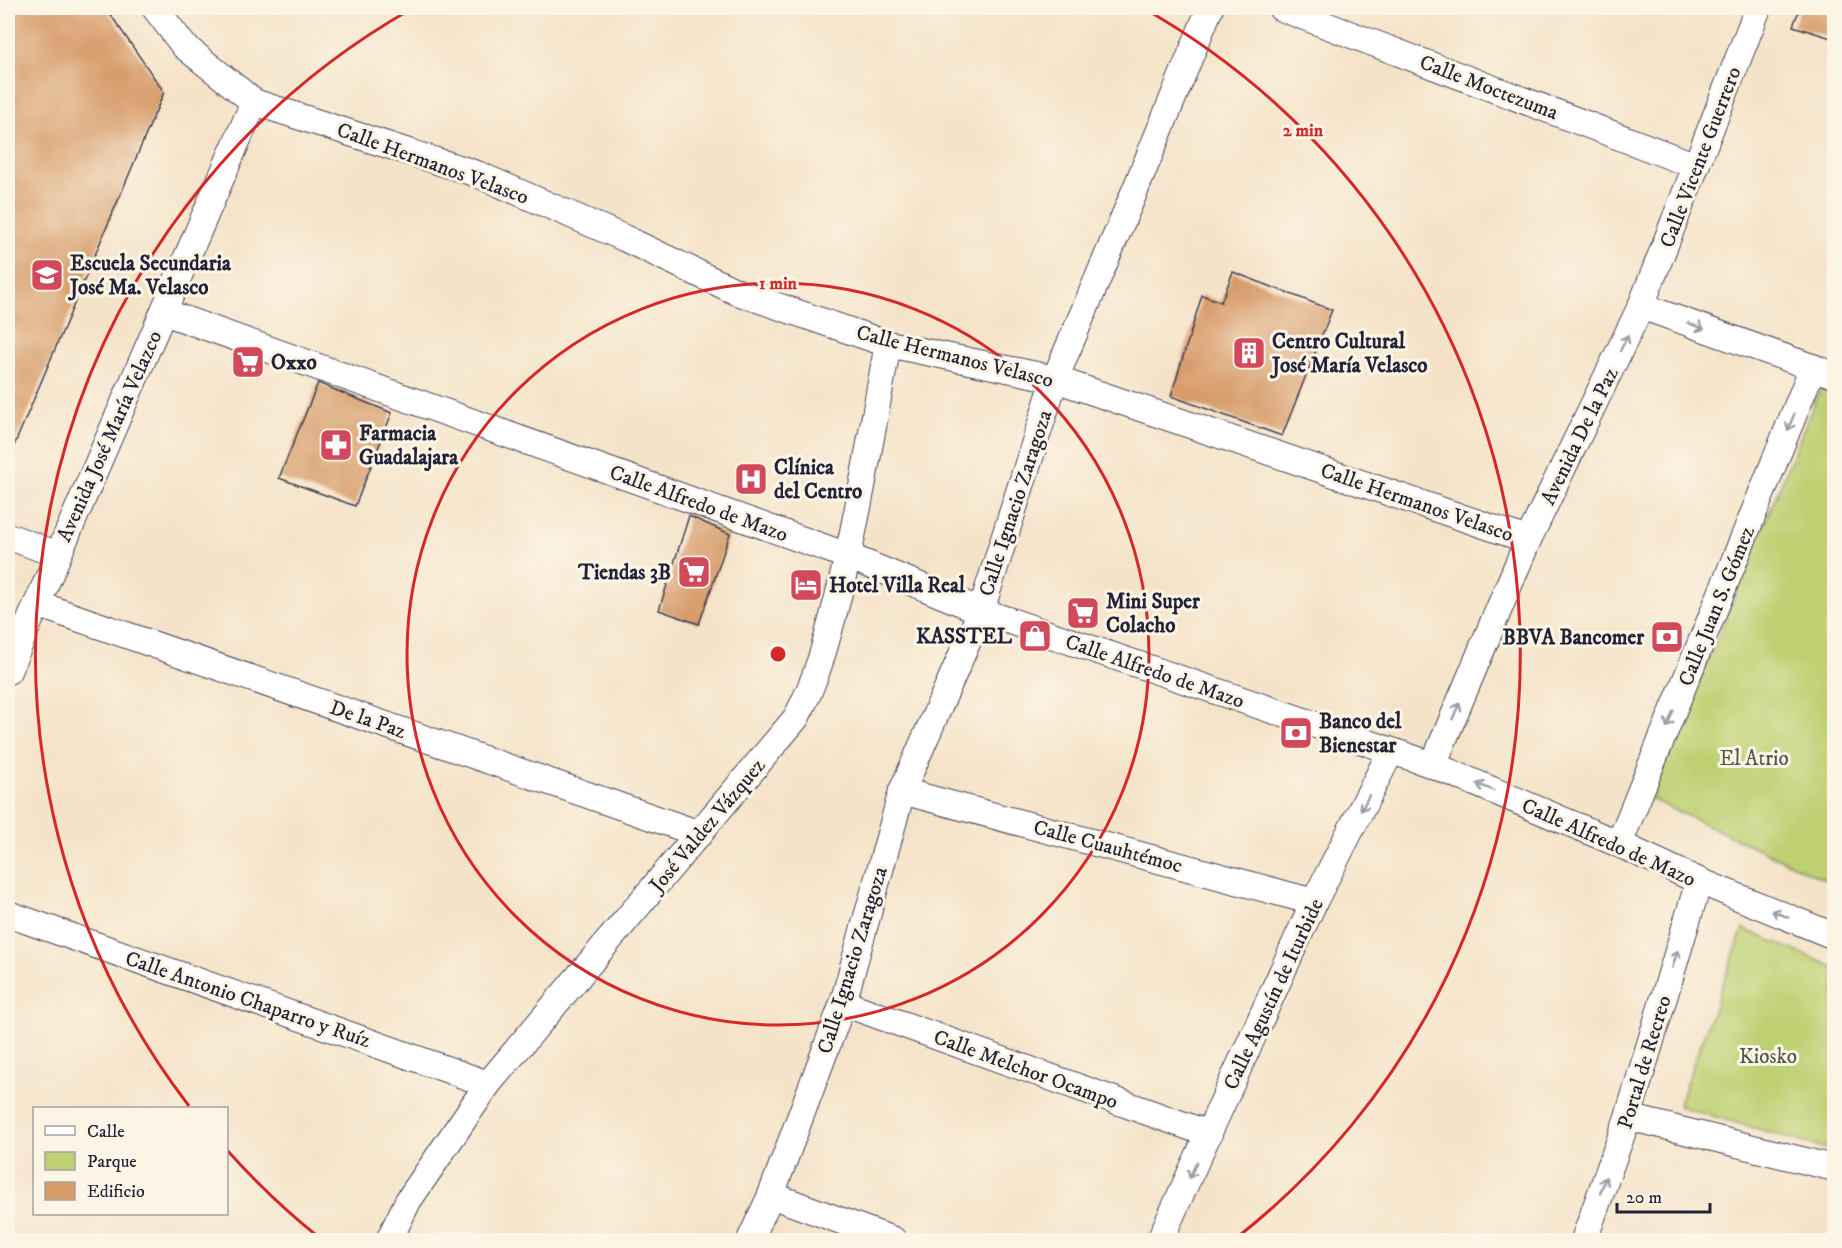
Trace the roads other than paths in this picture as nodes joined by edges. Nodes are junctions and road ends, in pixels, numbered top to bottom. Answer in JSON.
{"nodes":[{"id":1,"x":155,"y":8,"type":"edge"},
{"id":2,"x":1210,"y":8,"type":"edge"},
{"id":3,"x":1281,"y":8,"type":"edge"},
{"id":4,"x":1758,"y":8,"type":"edge"},
{"id":5,"x":254,"y":102,"type":"junction"},
{"id":6,"x":1696,"y":166,"type":"junction"},
{"id":7,"x":1641,"y":306,"type":"junction"},
{"id":8,"x":164,"y":312,"type":"junction"},
{"id":9,"x":888,"y":344,"type":"junction"},
{"id":10,"x":1824,"y":371,"type":"edge"},
{"id":11,"x":1055,"y":379,"type":"junction"},
{"id":12,"x":8,"y":536,"type":"edge"},
{"id":13,"x":1528,"y":540,"type":"junction"},
{"id":14,"x":57,"y":555,"type":"junction"},
{"id":15,"x":848,"y":556,"type":"junction"},
{"id":16,"x":37,"y":604,"type":"junction"},
{"id":17,"x":981,"y":611,"type":"junction"},
{"id":18,"x":8,"y":671,"type":"edge"},
{"id":19,"x":1391,"y":751,"type":"junction"},
{"id":20,"x":1433,"y":765,"type":"junction"},
{"id":21,"x":902,"y":790,"type":"junction"},
{"id":22,"x":700,"y":834,"type":"junction"},
{"id":23,"x":1619,"y":844,"type":"junction"},
{"id":24,"x":1699,"y":881,"type":"junction"},
{"id":25,"x":1314,"y":902,"type":"junction"},
{"id":26,"x":8,"y":914,"type":"edge"},
{"id":27,"x":1834,"y":936,"type":"edge"},
{"id":28,"x":843,"y":1004,"type":"junction"},
{"id":29,"x":488,"y":1084,"type":"junction"},
{"id":30,"x":1628,"y":1117,"type":"junction"},
{"id":31,"x":1209,"y":1134,"type":"junction"},
{"id":32,"x":1834,"y":1168,"type":"edge"},
{"id":33,"x":771,"y":1196,"type":"junction"},
{"id":34,"x":389,"y":1240,"type":"edge"},
{"id":35,"x":750,"y":1240,"type":"edge"},
{"id":36,"x":893,"y":1240,"type":"edge"},
{"id":37,"x":1160,"y":1240,"type":"edge"},
{"id":38,"x":1584,"y":1240,"type":"edge"}],
"edges":[{"from":1,"to":5,"type":"street"},
{"from":2,"to":11,"type":"street","name":"Calle Ignacio Zaragoza"},
{"from":3,"to":6,"type":"street","name":"Calle Moctezuma"},
{"from":4,"to":6,"type":"street","name":"Calle Vicente Guerrero"},
{"from":5,"to":8,"type":"street","name":"Avenida José María Velazco"},
{"from":5,"to":9,"type":"street","name":"Calle Hermanos Velasco"},
{"from":6,"to":7,"type":"street","name":"Calle Vicente Guerrero"},
{"from":7,"to":10,"type":"street","one_way":true},
{"from":13,"to":7,"type":"street","name":"Avenida De la Paz","one_way":true},
{"from":8,"to":14,"type":"street","name":"Avenida José María Velazco"},
{"from":8,"to":15,"type":"street","name":"Calle Alfredo de Mazo"},
{"from":9,"to":11,"type":"street","name":"Calle Hermanos Velasco"},
{"from":9,"to":15,"type":"street","name":"José Valdez Vázquez"},
{"from":10,"to":23,"type":"street","name":"Calle Juan S. Gómez","one_way":true},
{"from":11,"to":13,"type":"street","name":"Calle Hermanos Velasco"},
{"from":11,"to":17,"type":"street","name":"Calle Ignacio Zaragoza"},
{"from":12,"to":14,"type":"street"},
{"from":20,"to":13,"type":"street","name":"Avenida De la Paz","one_way":true},
{"from":14,"to":16,"type":"street","name":"Avenida José María Velazco"},
{"from":15,"to":17,"type":"street","name":"Calle Alfredo de Mazo"},
{"from":15,"to":22,"type":"street","name":"José Valdez Vázquez"},
{"from":16,"to":18,"type":"street","name":"Avenida José María Velazco"},
{"from":16,"to":22,"type":"street","name":"De la Paz"},
{"from":17,"to":19,"type":"street","name":"Calle Alfredo de Mazo"},
{"from":17,"to":21,"type":"street","name":"Calle Ignacio Zaragoza"},
{"from":19,"to":20,"type":"street","name":"Calle Alfredo de Mazo"},
{"from":19,"to":25,"type":"street","name":"Calle Agustín de Iturbide","one_way":true},
{"from":23,"to":20,"type":"street","name":"Calle Alfredo de Mazo","one_way":true},
{"from":21,"to":25,"type":"street","name":"Calle Cuauhtémoc"},
{"from":21,"to":28,"type":"street","name":"Calle Ignacio Zaragoza"},
{"from":22,"to":29,"type":"street","name":"José Valdez Vázquez"},
{"from":23,"to":24,"type":"street","name":"Calle Alfredo de Mazo"},
{"from":27,"to":24,"type":"street","name":"Calle Alfredo de Mazo","one_way":true},
{"from":30,"to":24,"type":"street","name":"Portal de Recreo","one_way":true},
{"from":25,"to":31,"type":"street","name":"Calle Agustín de Iturbide"},
{"from":26,"to":29,"type":"street","name":"Calle Antonio Chaparro y Ruíz"},
{"from":28,"to":31,"type":"street","name":"Calle Melchor Ocampo"},
{"from":28,"to":33,"type":"street","name":"Calle Ignacio Zaragoza"},
{"from":29,"to":34,"type":"street","name":"José Valdez Vázquez"},
{"from":30,"to":32,"type":"street"},
{"from":38,"to":30,"type":"street","name":"Portal de Recreo","one_way":true},
{"from":31,"to":37,"type":"street","name":"Calle Agustín de Iturbide","one_way":true},
{"from":33,"to":35,"type":"street","name":"Calle Ignacio Zaragoza"},
{"from":33,"to":36,"type":"street"}]}
